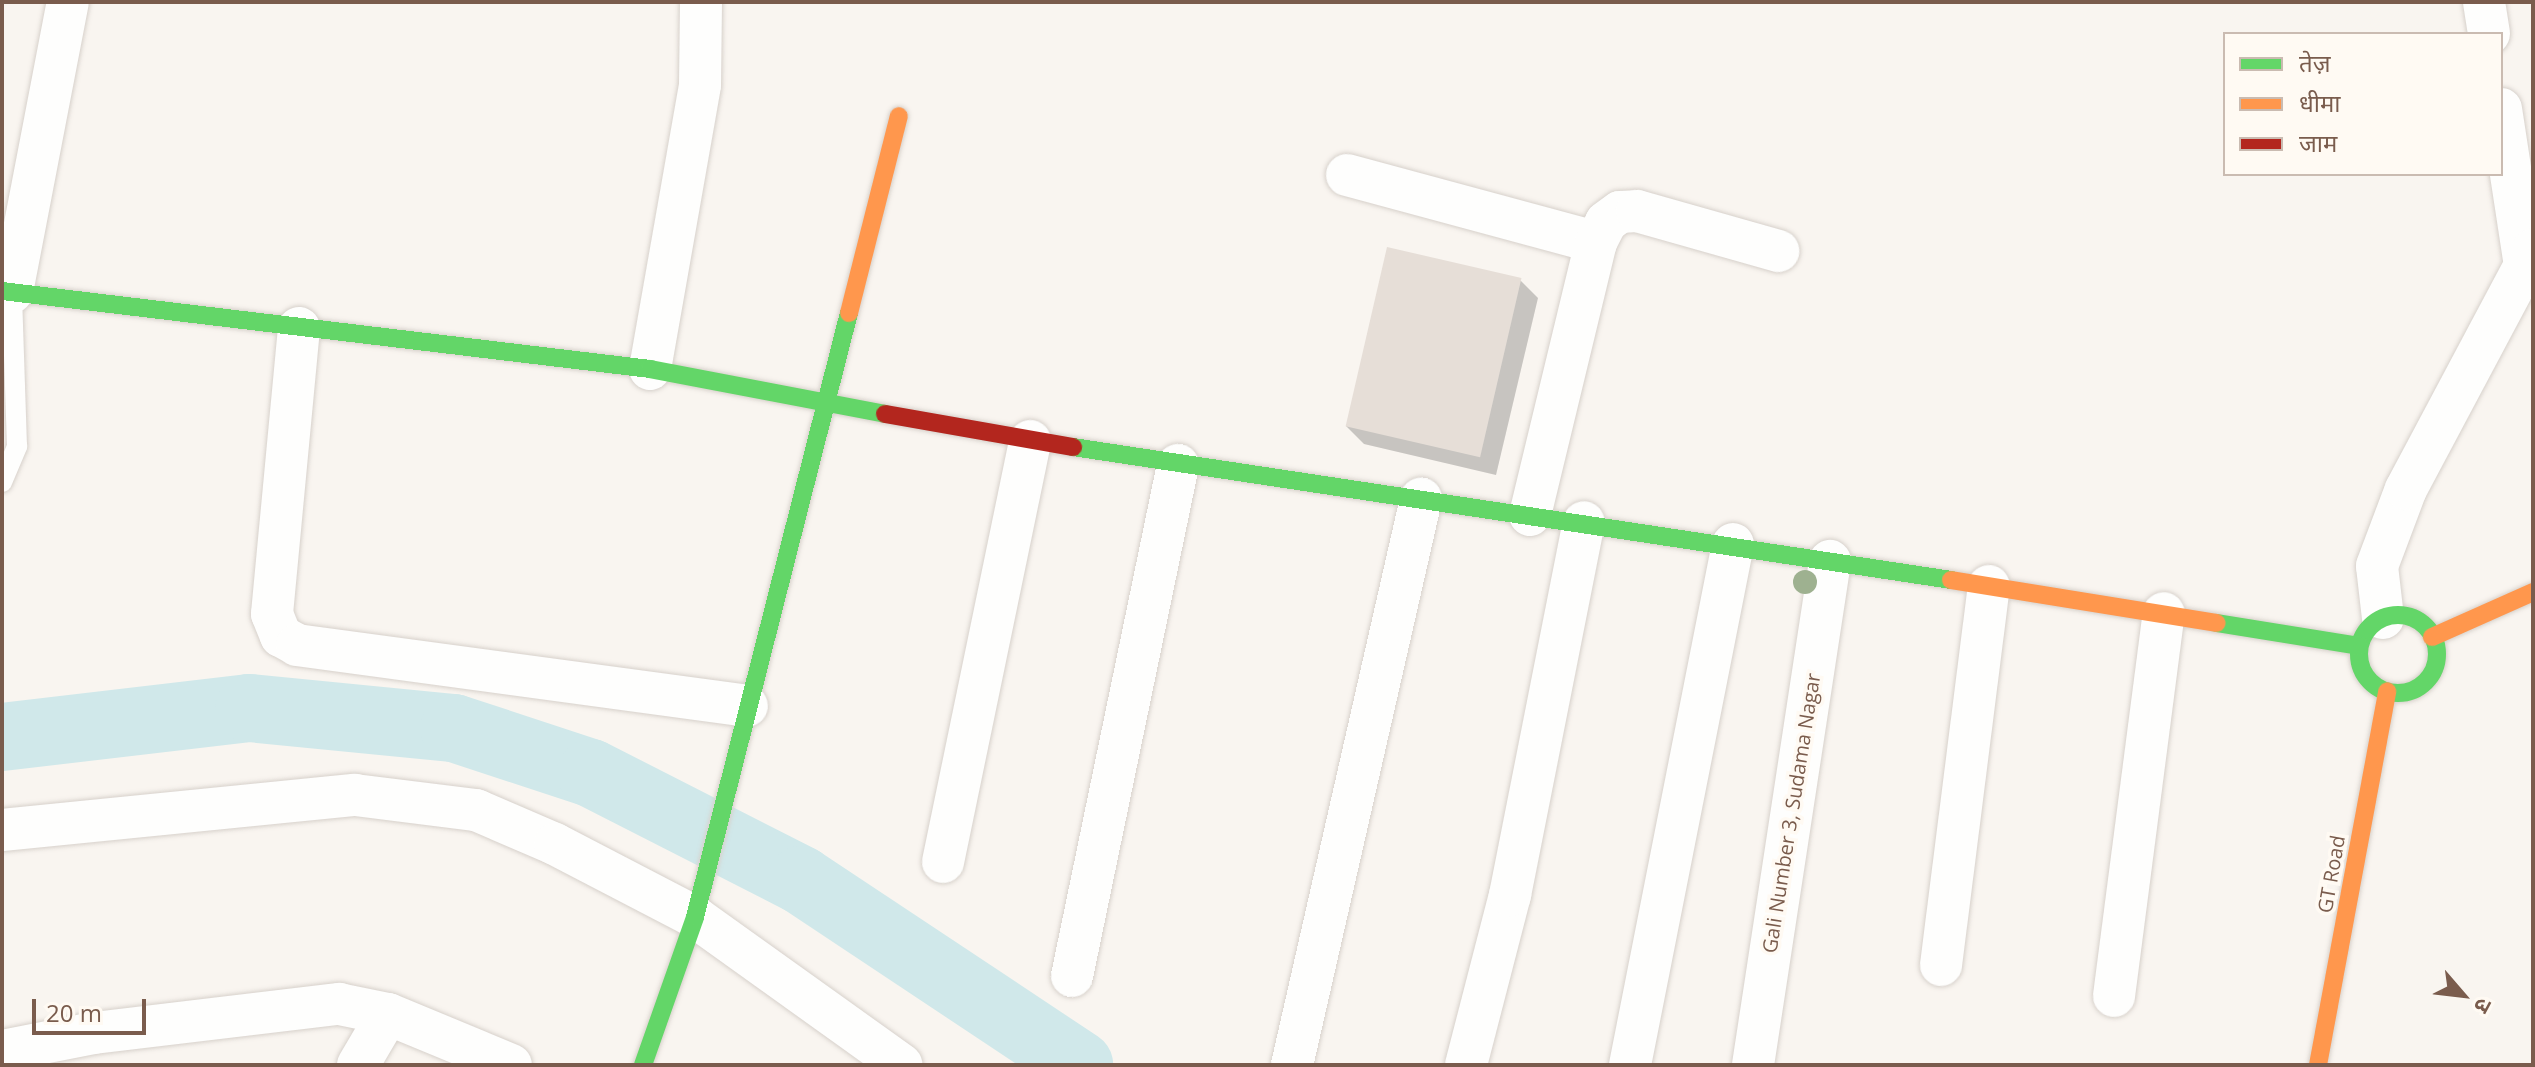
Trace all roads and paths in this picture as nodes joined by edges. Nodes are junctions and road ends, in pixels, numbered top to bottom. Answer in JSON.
{"nodes":[{"id":1,"x":68,"y":2,"type":"edge"},
{"id":2,"x":701,"y":2,"type":"edge"},
{"id":3,"x":2484,"y":2,"type":"edge"},
{"id":4,"x":2489,"y":32,"type":"edge"},
{"id":5,"x":899,"y":116,"type":"dead end"},
{"id":6,"x":2503,"y":120,"type":"edge"},
{"id":7,"x":1347,"y":175,"type":"dead end"},
{"id":8,"x":1596,"y":242,"type":"junction"},
{"id":9,"x":1778,"y":251,"type":"dead end"},
{"id":10,"x":2528,"y":255,"type":"edge"},
{"id":11,"x":7,"y":292,"type":"edge"},
{"id":12,"x":299,"y":328,"type":"junction"},
{"id":13,"x":650,"y":369,"type":"junction"},
{"id":14,"x":828,"y":405,"type":"junction"},
{"id":15,"x":1030,"y":441,"type":"junction"},
{"id":16,"x":1178,"y":465,"type":"junction"},
{"id":17,"x":2,"y":482,"type":"edge"},
{"id":18,"x":1421,"y":499,"type":"junction"},
{"id":19,"x":1530,"y":515,"type":"junction"},
{"id":20,"x":1584,"y":522,"type":"junction"},
{"id":21,"x":1733,"y":544,"type":"junction"},
{"id":22,"x":1830,"y":561,"type":"junction"},
{"id":23,"x":1989,"y":586,"type":"junction"},
{"id":24,"x":2533,"y":592,"type":"edge"},
{"id":25,"x":2164,"y":613,"type":"junction"},
{"id":26,"x":2371,"y":632,"type":"junction"},
{"id":27,"x":2432,"y":637,"type":"junction"},
{"id":28,"x":2387,"y":691,"type":"junction"},
{"id":29,"x":747,"y":706,"type":"junction"},
{"id":30,"x":2,"y":830,"type":"edge"},
{"id":31,"x":943,"y":862,"type":"dead end"},
{"id":32,"x":695,"y":917,"type":"junction"},
{"id":33,"x":1941,"y":965,"type":"dead end"},
{"id":34,"x":1072,"y":976,"type":"dead end"},
{"id":35,"x":2114,"y":996,"type":"dead end"},
{"id":36,"x":388,"y":1014,"type":"junction"},
{"id":37,"x":104,"y":1049,"type":"edge"},
{"id":38,"x":2,"y":1051,"type":"edge"},
{"id":39,"x":358,"y":1065,"type":"edge"},
{"id":40,"x":511,"y":1065,"type":"edge"},
{"id":41,"x":643,"y":1065,"type":"edge"},
{"id":42,"x":902,"y":1065,"type":"edge"},
{"id":43,"x":1292,"y":1065,"type":"edge"},
{"id":44,"x":1466,"y":1065,"type":"edge"},
{"id":45,"x":1630,"y":1065,"type":"edge"},
{"id":46,"x":1753,"y":1065,"type":"edge"},
{"id":47,"x":2318,"y":1065,"type":"edge"}],
"edges":[{"from":1,"to":11,"type":"street"},
{"from":2,"to":13,"type":"street"},
{"from":3,"to":4,"type":"street"},
{"from":5,"to":14,"type":"main road"},
{"from":6,"to":10,"type":"street"},
{"from":7,"to":8,"type":"street"},
{"from":8,"to":9,"type":"street"},
{"from":8,"to":19,"type":"street"},
{"from":10,"to":26,"type":"street"},
{"from":11,"to":12,"type":"main road"},
{"from":11,"to":17,"type":"lane"},
{"from":12,"to":13,"type":"main road"},
{"from":12,"to":29,"type":"street"},
{"from":13,"to":14,"type":"main road"},
{"from":14,"to":15,"type":"main road"},
{"from":14,"to":29,"type":"main road"},
{"from":15,"to":16,"type":"main road"},
{"from":15,"to":31,"type":"street"},
{"from":16,"to":18,"type":"main road"},
{"from":16,"to":34,"type":"street"},
{"from":18,"to":19,"type":"main road"},
{"from":18,"to":43,"type":"street"},
{"from":19,"to":20,"type":"main road"},
{"from":20,"to":21,"type":"main road"},
{"from":20,"to":44,"type":"street"},
{"from":21,"to":22,"type":"main road"},
{"from":21,"to":45,"type":"street"},
{"from":22,"to":23,"type":"main road"},
{"from":22,"to":46,"type":"street","name":"Gali Number 3, Sudama Nagar"},
{"from":23,"to":25,"type":"main road"},
{"from":23,"to":33,"type":"street"},
{"from":24,"to":27,"type":"main road"},
{"from":25,"to":26,"type":"main road"},
{"from":25,"to":35,"type":"street"},
{"from":26,"to":27,"type":"main road"},
{"from":26,"to":28,"type":"main road"},
{"from":27,"to":28,"type":"main road"},
{"from":28,"to":47,"type":"main road","name":"GT Road"},
{"from":29,"to":32,"type":"main road"},
{"from":30,"to":32,"type":"street"},
{"from":32,"to":41,"type":"main road"},
{"from":32,"to":42,"type":"street"},
{"from":36,"to":37,"type":"street"},
{"from":36,"to":39,"type":"street"},
{"from":36,"to":40,"type":"street"},
{"from":37,"to":38,"type":"street"}]}
